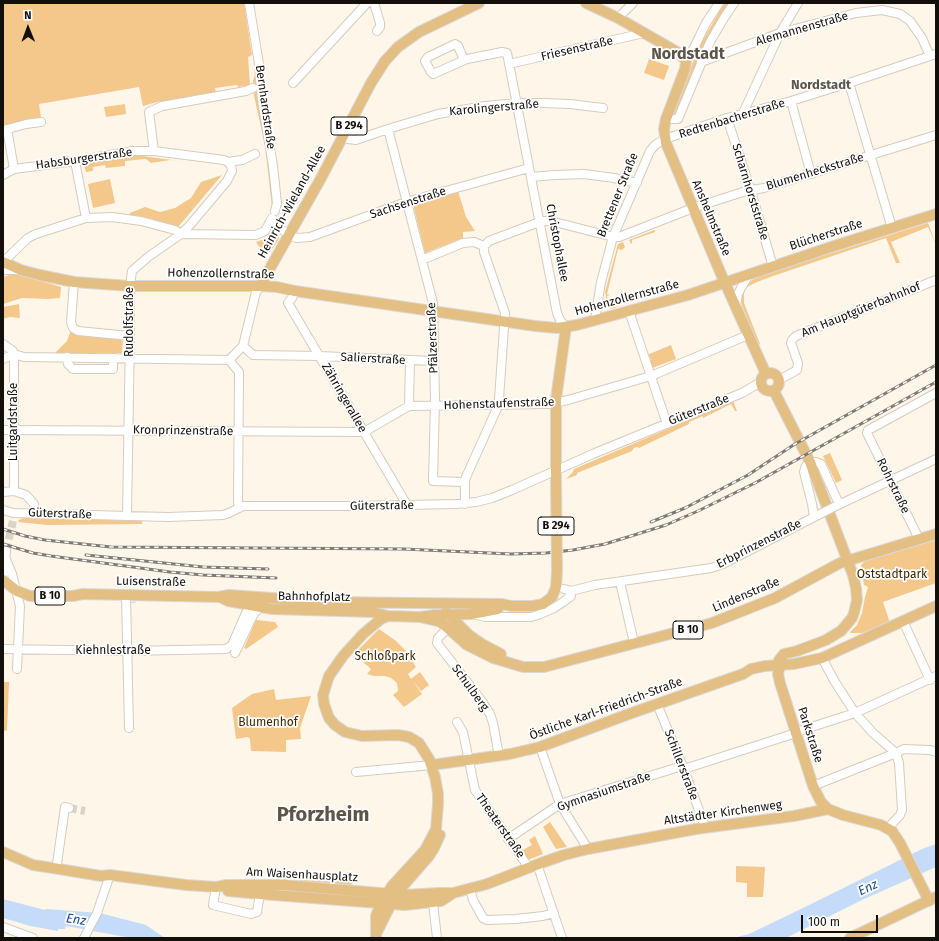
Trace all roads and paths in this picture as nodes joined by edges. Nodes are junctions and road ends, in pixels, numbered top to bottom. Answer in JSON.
{"nodes":[{"id":1,"x":249,"y":3,"type":"edge"},
{"id":2,"x":367,"y":3,"type":"edge"},
{"id":3,"x":374,"y":3,"type":"edge"},
{"id":4,"x":479,"y":3,"type":"edge"},
{"id":5,"x":586,"y":3,"type":"edge"},
{"id":6,"x":633,"y":3,"type":"edge"},
{"id":7,"x":719,"y":3,"type":"edge"},
{"id":8,"x":734,"y":3,"type":"edge"},
{"id":9,"x":798,"y":3,"type":"edge"},
{"id":10,"x":618,"y":18,"type":"junction"},
{"id":11,"x":377,"y":31,"type":"dead end"},
{"id":12,"x":644,"y":33,"type":"junction"},
{"id":13,"x":780,"y":34,"type":"junction"},
{"id":14,"x":933,"y":55,"type":"edge"},
{"id":15,"x":464,"y":60,"type":"junction"},
{"id":16,"x":686,"y":61,"type":"junction"},
{"id":17,"x":701,"y":62,"type":"junction"},
{"id":18,"x":509,"y":64,"type":"junction"},
{"id":19,"x":292,"y":83,"type":"dead end"},
{"id":20,"x":849,"y":83,"type":"junction"},
{"id":21,"x":252,"y":88,"type":"dead end"},
{"id":22,"x":791,"y":101,"type":"junction"},
{"id":23,"x":517,"y":103,"type":"junction"},
{"id":24,"x":603,"y":108,"type":"dead end"},
{"id":25,"x":743,"y":113,"type":"junction"},
{"id":26,"x":727,"y":118,"type":"junction"},
{"id":27,"x":666,"y":119,"type":"junction"},
{"id":28,"x":41,"y":122,"type":"dead end"},
{"id":29,"x":388,"y":128,"type":"junction"},
{"id":30,"x":5,"y":129,"type":"edge"},
{"id":31,"x":936,"y":135,"type":"edge"},
{"id":32,"x":343,"y":136,"type":"junction"},
{"id":33,"x":665,"y":139,"type":"junction"},
{"id":34,"x":154,"y":151,"type":"junction"},
{"id":35,"x":255,"y":154,"type":"dead end"},
{"id":36,"x":869,"y":155,"type":"junction"},
{"id":37,"x":242,"y":160,"type":"junction"},
{"id":38,"x":75,"y":161,"type":"junction"},
{"id":39,"x":228,"y":162,"type":"junction"},
{"id":40,"x":529,"y":168,"type":"junction"},
{"id":41,"x":14,"y":169,"type":"junction"},
{"id":42,"x":232,"y":171,"type":"junction"},
{"id":43,"x":811,"y":174,"type":"junction"},
{"id":44,"x":3,"y":175,"type":"edge"},
{"id":45,"x":531,"y":177,"type":"junction"},
{"id":46,"x":636,"y":183,"type":"junction"},
{"id":47,"x":751,"y":191,"type":"junction"},
{"id":48,"x":406,"y":202,"type":"junction"},
{"id":49,"x":693,"y":208,"type":"junction"},
{"id":50,"x":936,"y":214,"type":"edge"},
{"id":51,"x":273,"y":217,"type":"junction"},
{"id":52,"x":86,"y":218,"type":"junction"},
{"id":53,"x":540,"y":221,"type":"junction"},
{"id":54,"x":892,"y":228,"type":"junction"},
{"id":55,"x":181,"y":234,"type":"junction"},
{"id":56,"x":289,"y":234,"type":"junction"},
{"id":57,"x":613,"y":237,"type":"junction"},
{"id":58,"x":484,"y":246,"type":"junction"},
{"id":59,"x":422,"y":260,"type":"junction"},
{"id":60,"x":3,"y":264,"type":"edge"},
{"id":61,"x":773,"y":267,"type":"junction"},
{"id":62,"x":749,"y":275,"type":"junction"},
{"id":63,"x":936,"y":280,"type":"edge"},
{"id":64,"x":74,"y":282,"type":"junction"},
{"id":65,"x":725,"y":284,"type":"junction"},
{"id":66,"x":130,"y":286,"type":"junction"},
{"id":67,"x":260,"y":286,"type":"junction"},
{"id":68,"x":294,"y":295,"type":"junction"},
{"id":69,"x":736,"y":306,"type":"junction"},
{"id":70,"x":434,"y":311,"type":"junction"},
{"id":71,"x":629,"y":311,"type":"junction"},
{"id":72,"x":596,"y":320,"type":"junction"},
{"id":73,"x":504,"y":322,"type":"junction"},
{"id":74,"x":534,"y":326,"type":"junction"},
{"id":75,"x":566,"y":327,"type":"junction"},
{"id":76,"x":748,"y":335,"type":"junction"},
{"id":77,"x":130,"y":336,"type":"junction"},
{"id":78,"x":3,"y":344,"type":"edge"},
{"id":79,"x":243,"y":346,"type":"junction"},
{"id":80,"x":563,"y":350,"type":"junction"},
{"id":81,"x":14,"y":354,"type":"junction"},
{"id":82,"x":320,"y":356,"type":"junction"},
{"id":83,"x":3,"y":359,"type":"edge"},
{"id":84,"x":130,"y":359,"type":"junction"},
{"id":85,"x":229,"y":360,"type":"junction"},
{"id":86,"x":410,"y":360,"type":"junction"},
{"id":87,"x":434,"y":360,"type":"junction"},
{"id":88,"x":651,"y":376,"type":"junction"},
{"id":89,"x":779,"y":380,"type":"junction"},
{"id":90,"x":766,"y":384,"type":"junction"},
{"id":91,"x":935,"y":396,"type":"edge"},
{"id":92,"x":556,"y":403,"type":"junction"},
{"id":93,"x":499,"y":404,"type":"junction"},
{"id":94,"x":409,"y":406,"type":"junction"},
{"id":95,"x":435,"y":406,"type":"junction"},
{"id":96,"x":667,"y":424,"type":"junction"},
{"id":97,"x":3,"y":430,"type":"edge"},
{"id":98,"x":14,"y":430,"type":"junction"},
{"id":99,"x":129,"y":430,"type":"junction"},
{"id":100,"x":238,"y":432,"type":"junction"},
{"id":101,"x":364,"y":432,"type":"junction"},
{"id":102,"x":936,"y":459,"type":"edge"},
{"id":103,"x":810,"y":462,"type":"junction"},
{"id":104,"x":555,"y":476,"type":"junction"},
{"id":105,"x":890,"y":480,"type":"junction"},
{"id":106,"x":465,"y":482,"type":"junction"},
{"id":107,"x":14,"y":490,"type":"junction"},
{"id":108,"x":3,"y":492,"type":"edge"},
{"id":109,"x":465,"y":504,"type":"junction"},
{"id":110,"x":407,"y":505,"type":"junction"},
{"id":111,"x":837,"y":505,"type":"junction"},
{"id":112,"x":239,"y":508,"type":"junction"},
{"id":113,"x":3,"y":510,"type":"edge"},
{"id":114,"x":35,"y":513,"type":"junction"},
{"id":115,"x":128,"y":515,"type":"junction"},
{"id":116,"x":814,"y":517,"type":"junction"},
{"id":117,"x":936,"y":534,"type":"edge"},
{"id":118,"x":919,"y":539,"type":"junction"},
{"id":119,"x":5,"y":559,"type":"edge"},
{"id":120,"x":847,"y":560,"type":"junction"},
{"id":121,"x":3,"y":580,"type":"edge"},
{"id":122,"x":620,"y":582,"type":"junction"},
{"id":123,"x":107,"y":590,"type":"dead end"},
{"id":124,"x":3,"y":591,"type":"edge"},
{"id":125,"x":17,"y":592,"type":"junction"},
{"id":126,"x":83,"y":594,"type":"junction"},
{"id":127,"x":218,"y":597,"type":"junction"},
{"id":128,"x":277,"y":598,"type":"junction"},
{"id":129,"x":129,"y":599,"type":"junction"},
{"id":130,"x":389,"y":603,"type":"junction"},
{"id":131,"x":435,"y":604,"type":"junction"},
{"id":132,"x":936,"y":606,"type":"edge"},
{"id":133,"x":254,"y":609,"type":"junction"},
{"id":134,"x":467,"y":612,"type":"junction"},
{"id":135,"x":378,"y":613,"type":"junction"},
{"id":136,"x":449,"y":615,"type":"junction"},
{"id":137,"x":388,"y":616,"type":"junction"},
{"id":138,"x":420,"y":617,"type":"junction"},
{"id":139,"x":903,"y":621,"type":"junction"},
{"id":140,"x":448,"y":628,"type":"junction"},
{"id":141,"x":462,"y":628,"type":"junction"},
{"id":142,"x":363,"y":634,"type":"junction"},
{"id":143,"x":634,"y":644,"type":"junction"},
{"id":144,"x":3,"y":649,"type":"edge"},
{"id":145,"x":18,"y":649,"type":"junction"},
{"id":146,"x":128,"y":652,"type":"junction"},
{"id":147,"x":235,"y":653,"type":"dead end"},
{"id":148,"x":822,"y":658,"type":"junction"},
{"id":149,"x":559,"y":662,"type":"junction"},
{"id":150,"x":779,"y":668,"type":"junction"},
{"id":151,"x":17,"y":669,"type":"dead end"},
{"id":152,"x":933,"y":678,"type":"edge"},
{"id":153,"x":657,"y":704,"type":"junction"},
{"id":154,"x":855,"y":712,"type":"junction"},
{"id":155,"x":457,"y":722,"type":"dead end"},
{"id":156,"x":129,"y":728,"type":"dead end"},
{"id":157,"x":796,"y":733,"type":"junction"},
{"id":158,"x":540,"y":748,"type":"junction"},
{"id":159,"x":936,"y":752,"type":"edge"},
{"id":160,"x":896,"y":753,"type":"junction"},
{"id":161,"x":499,"y":756,"type":"junction"},
{"id":162,"x":468,"y":760,"type":"junction"},
{"id":163,"x":435,"y":765,"type":"junction"},
{"id":164,"x":683,"y":767,"type":"junction"},
{"id":165,"x":356,"y":772,"type":"dead end"},
{"id":166,"x":813,"y":786,"type":"junction"},
{"id":167,"x":560,"y":804,"type":"junction"},
{"id":168,"x":67,"y":808,"type":"dead end"},
{"id":169,"x":828,"y":809,"type":"junction"},
{"id":170,"x":705,"y":827,"type":"junction"},
{"id":171,"x":888,"y":828,"type":"junction"},
{"id":172,"x":508,"y":839,"type":"junction"},
{"id":173,"x":3,"y":847,"type":"edge"},
{"id":174,"x":588,"y":849,"type":"junction"},
{"id":175,"x":3,"y":852,"type":"edge"},
{"id":176,"x":57,"y":864,"type":"junction"},
{"id":177,"x":533,"y":866,"type":"junction"},
{"id":178,"x":415,"y":873,"type":"junction"},
{"id":179,"x":110,"y":875,"type":"junction"},
{"id":180,"x":216,"y":887,"type":"junction"},
{"id":181,"x":470,"y":889,"type":"junction"},
{"id":182,"x":356,"y":890,"type":"junction"},
{"id":183,"x":453,"y":893,"type":"junction"},
{"id":184,"x":260,"y":894,"type":"junction"},
{"id":185,"x":392,"y":894,"type":"junction"},
{"id":186,"x":424,"y":894,"type":"junction"},
{"id":187,"x":928,"y":895,"type":"edge"},
{"id":188,"x":358,"y":902,"type":"junction"},
{"id":189,"x":433,"y":903,"type":"junction"},
{"id":190,"x":386,"y":904,"type":"junction"},
{"id":191,"x":554,"y":913,"type":"junction"},
{"id":192,"x":376,"y":916,"type":"junction"},
{"id":193,"x":4,"y":929,"type":"edge"},
{"id":194,"x":86,"y":933,"type":"edge"},
{"id":195,"x":376,"y":935,"type":"edge"},
{"id":196,"x":33,"y":938,"type":"edge"},
{"id":197,"x":437,"y":938,"type":"edge"},
{"id":198,"x":562,"y":938,"type":"edge"},
{"id":199,"x":850,"y":938,"type":"edge"}],
"edges":[{"from":1,"to":51,"type":"street","name":"Bernhardstraße"},
{"from":2,"to":19,"type":"street"},
{"from":3,"to":11,"type":"street"},
{"from":4,"to":32,"type":"main road","name":"Heinrich-Wieland-Allee","number":"B 294"},
{"from":5,"to":10,"type":"main road"},
{"from":6,"to":10,"type":"street"},
{"from":7,"to":16,"type":"street"},
{"from":8,"to":17,"type":"street"},
{"from":9,"to":13,"type":"street"},
{"from":10,"to":12,"type":"main road"},
{"from":12,"to":16,"type":"main road"},
{"from":12,"to":18,"type":"street","name":"Friesenstraße"},
{"from":13,"to":14,"type":"street","name":"Alemannenstraße"},
{"from":13,"to":17,"type":"street","name":"Alemannenstraße"},
{"from":13,"to":25,"type":"street"},
{"from":14,"to":20,"type":"street","name":"Redtenbacherstraße"},
{"from":15,"to":15,"type":"street","name":"Christophallee"},
{"from":15,"to":18,"type":"street","name":"Christophallee"},
{"from":16,"to":27,"type":"main road"},
{"from":17,"to":27,"type":"street"},
{"from":18,"to":23,"type":"street","name":"Christophallee"},
{"from":20,"to":22,"type":"street","name":"Redtenbacherstraße"},
{"from":20,"to":36,"type":"street"},
{"from":21,"to":34,"type":"street"},
{"from":22,"to":25,"type":"street","name":"Redtenbacherstraße"},
{"from":22,"to":43,"type":"street"},
{"from":23,"to":24,"type":"street","name":"Karolingerstraße"},
{"from":23,"to":29,"type":"street","name":"Karolingerstraße"},
{"from":23,"to":40,"type":"street","name":"Christophallee"},
{"from":25,"to":26,"type":"street","name":"Redtenbacherstraße"},
{"from":26,"to":33,"type":"street","name":"Redtenbacherstraße"},
{"from":26,"to":47,"type":"street","name":"Scharnhorststraße"},
{"from":27,"to":33,"type":"main road"},
{"from":28,"to":30,"type":"street"},
{"from":29,"to":32,"type":"street","name":"Karolingerstraße"},
{"from":29,"to":48,"type":"street","name":"Pfälzerstraße"},
{"from":30,"to":41,"type":"street"},
{"from":31,"to":36,"type":"street","name":"Blumenheckstraße"},
{"from":32,"to":56,"type":"main road","name":"Heinrich-Wieland-Allee","number":"B 294"},
{"from":33,"to":46,"type":"street","name":"Brettener Straße"},
{"from":33,"to":49,"type":"main road","name":"Anshelmstraße"},
{"from":34,"to":38,"type":"street","name":"Habsburgerstraße"},
{"from":34,"to":39,"type":"street","name":"Habsburgerstraße"},
{"from":35,"to":37,"type":"street","name":"Habsburgerstraße"},
{"from":36,"to":43,"type":"street","name":"Blumenheckstraße"},
{"from":36,"to":54,"type":"street"},
{"from":37,"to":39,"type":"street","name":"Habsburgerstraße"},
{"from":37,"to":42,"type":"street","name":"Rudolfstraße"},
{"from":38,"to":41,"type":"street","name":"Habsburgerstraße"},
{"from":38,"to":52,"type":"street"},
{"from":39,"to":42,"type":"street"},
{"from":40,"to":45,"type":"street","name":"Christophallee"},
{"from":40,"to":48,"type":"street","name":"Sachsenstraße"},
{"from":41,"to":44,"type":"street","name":"Habsburgerstraße"},
{"from":42,"to":55,"type":"street","name":"Rudolfstraße"},
{"from":43,"to":47,"type":"street","name":"Blumenheckstraße"},
{"from":45,"to":46,"type":"street"},
{"from":45,"to":53,"type":"street","name":"Christophallee"},
{"from":46,"to":57,"type":"street","name":"Brettener Straße"},
{"from":47,"to":49,"type":"street","name":"Blumenheckstraße"},
{"from":47,"to":61,"type":"street","name":"Scharnhorststraße"},
{"from":48,"to":56,"type":"street","name":"Sachsenstraße"},
{"from":48,"to":59,"type":"street","name":"Pfälzerstraße"},
{"from":49,"to":57,"type":"street","name":"Blumenheckstraße"},
{"from":49,"to":65,"type":"main road","name":"Anshelmstraße"},
{"from":50,"to":54,"type":"main road","name":"Blücherstraße"},
{"from":51,"to":55,"type":"street"},
{"from":51,"to":56,"type":"street"},
{"from":52,"to":55,"type":"street"},
{"from":52,"to":60,"type":"street"},
{"from":53,"to":57,"type":"street"},
{"from":53,"to":58,"type":"street"},
{"from":53,"to":75,"type":"street","name":"Christophallee"},
{"from":54,"to":61,"type":"main road","name":"Blücherstraße"},
{"from":55,"to":66,"type":"street","name":"Rudolfstraße"},
{"from":56,"to":67,"type":"main road","name":"Heinrich-Wieland-Allee","number":"B 294"},
{"from":57,"to":72,"type":"street","name":"Brettener Straße"},
{"from":58,"to":59,"type":"street"},
{"from":58,"to":73,"type":"street"},
{"from":59,"to":70,"type":"street","name":"Pfälzerstraße"},
{"from":60,"to":64,"type":"main road","name":"Hohenzollernstraße"},
{"from":61,"to":62,"type":"main road","name":"Blücherstraße"},
{"from":62,"to":65,"type":"main road","name":"Blücherstraße"},
{"from":62,"to":69,"type":"street"},
{"from":63,"to":89,"type":"street","name":"Am Hauptgüterbahnhof"},
{"from":64,"to":66,"type":"main road","name":"Hohenzollernstraße"},
{"from":64,"to":77,"type":"street"},
{"from":65,"to":69,"type":"main road","name":"Anshelmstraße"},
{"from":65,"to":71,"type":"main road","name":"Hohenzollernstraße"},
{"from":66,"to":67,"type":"main road","name":"Hohenzollernstraße"},
{"from":66,"to":77,"type":"street","name":"Rudolfstraße"},
{"from":67,"to":68,"type":"main road","name":"Hohenzollernstraße"},
{"from":67,"to":79,"type":"street"},
{"from":68,"to":70,"type":"main road","name":"Hohenzollernstraße"},
{"from":68,"to":82,"type":"street","name":"Zähringerallee"},
{"from":69,"to":76,"type":"main road","name":"Anshelmstraße"},
{"from":70,"to":73,"type":"main road","name":"Hohenzollernstraße"},
{"from":70,"to":87,"type":"street","name":"Pfälzerstraße"},
{"from":71,"to":72,"type":"main road","name":"Hohenzollernstraße"},
{"from":71,"to":88,"type":"street"},
{"from":72,"to":75,"type":"main road","name":"Hohenzollernstraße"},
{"from":73,"to":74,"type":"main road","name":"Hohenzollernstraße"},
{"from":73,"to":93,"type":"street"},
{"from":74,"to":75,"type":"main road","name":"Hohenzollernstraße"},
{"from":74,"to":80,"type":"main road","name":"Hohenzollernstraße"},
{"from":75,"to":80,"type":"main road","number":"B 294"},
{"from":76,"to":88,"type":"street","name":"Hohenstaufenstraße"},
{"from":76,"to":90,"type":"main road","name":"Anshelmstraße"},
{"from":77,"to":84,"type":"street","name":"Rudolfstraße"},
{"from":78,"to":81,"type":"street"},
{"from":79,"to":82,"type":"street","name":"Salierstraße"},
{"from":79,"to":85,"type":"street"},
{"from":80,"to":92,"type":"main road","number":"B 294"},
{"from":81,"to":83,"type":"street"},
{"from":81,"to":84,"type":"street"},
{"from":81,"to":98,"type":"street","name":"Luitgardstraße"},
{"from":82,"to":86,"type":"street","name":"Salierstraße"},
{"from":82,"to":101,"type":"street","name":"Zähringerallee"},
{"from":84,"to":85,"type":"street"},
{"from":84,"to":99,"type":"street","name":"Rudolfstraße"},
{"from":85,"to":100,"type":"street"},
{"from":86,"to":87,"type":"street","name":"Salierstraße"},
{"from":86,"to":94,"type":"street","name":"Pfälzerstraße"},
{"from":87,"to":95,"type":"street","name":"Pfälzerstraße"},
{"from":88,"to":92,"type":"street","name":"Hohenstaufenstraße"},
{"from":88,"to":96,"type":"street"},
{"from":89,"to":90,"type":"main road"},
{"from":89,"to":90,"type":"main road"},
{"from":90,"to":96,"type":"street","name":"Güterstraße"},
{"from":90,"to":103,"type":"main road","name":"Anshelmstraße"},
{"from":91,"to":105,"type":"street","name":"Rohrstraße"},
{"from":92,"to":93,"type":"street","name":"Hohenstaufenstraße"},
{"from":92,"to":104,"type":"main road","number":"B 294"},
{"from":93,"to":95,"type":"street","name":"Hohenstaufenstraße"},
{"from":93,"to":106,"type":"street"},
{"from":94,"to":95,"type":"street","name":"Hohenstaufenstraße"},
{"from":94,"to":101,"type":"street"},
{"from":95,"to":106,"type":"street","name":"Pfälzerstraße"},
{"from":96,"to":104,"type":"street","name":"Güterstraße"},
{"from":97,"to":98,"type":"street","name":"Kronprinzenstraße"},
{"from":98,"to":99,"type":"street","name":"Kronprinzenstraße"},
{"from":98,"to":107,"type":"street","name":"Luitgardstraße"},
{"from":99,"to":100,"type":"street","name":"Kronprinzenstraße"},
{"from":99,"to":115,"type":"street","name":"Rudolfstraße"},
{"from":100,"to":101,"type":"street","name":"Kronprinzenstraße"},
{"from":100,"to":112,"type":"street"},
{"from":101,"to":110,"type":"street","name":"Zähringerallee"},
{"from":102,"to":105,"type":"street","name":"Erbprinzenstraße"},
{"from":103,"to":111,"type":"street","name":"Anshelmstraße"},
{"from":103,"to":116,"type":"street"},
{"from":103,"to":120,"type":"main road","name":"Anshelmstraße"},
{"from":104,"to":109,"type":"street","name":"Güterstraße"},
{"from":104,"to":134,"type":"main road","number":"B 294","bridge":true},
{"from":105,"to":111,"type":"street","name":"Erbprinzenstraße"},
{"from":105,"to":118,"type":"street","name":"Rohrstraße"},
{"from":106,"to":109,"type":"street"},
{"from":107,"to":108,"type":"street"},
{"from":107,"to":114,"type":"street"},
{"from":109,"to":110,"type":"street","name":"Güterstraße"},
{"from":110,"to":112,"type":"street","name":"Güterstraße"},
{"from":111,"to":116,"type":"street","name":"Erbprinzenstraße","bridge":true},
{"from":112,"to":115,"type":"street","name":"Güterstraße"},
{"from":113,"to":114,"type":"street","name":"Güterstraße"},
{"from":114,"to":115,"type":"street","name":"Güterstraße"},
{"from":116,"to":122,"type":"street","name":"Erbprinzenstraße"},
{"from":117,"to":118,"type":"main road","name":"Lindenstraße","number":"B 10"},
{"from":118,"to":120,"type":"main road","name":"Lindenstraße","number":"B 10"},
{"from":119,"to":121,"type":"street"},
{"from":119,"to":125,"type":"street"},
{"from":120,"to":143,"type":"main road","name":"Lindenstraße","number":"B 10"},
{"from":120,"to":150,"type":"main road"},
{"from":121,"to":125,"type":"main road"},
{"from":122,"to":134,"type":"street","name":"Erbprinzenstraße"},
{"from":122,"to":143,"type":"street"},
{"from":123,"to":126,"type":"street"},
{"from":124,"to":125,"type":"main road","name":"Luisenstraße","number":"B 10"},
{"from":125,"to":126,"type":"main road","name":"Luisenstraße","number":"B 10"},
{"from":125,"to":145,"type":"street"},
{"from":126,"to":129,"type":"main road","name":"Luisenstraße","number":"B 10"},
{"from":127,"to":128,"type":"main road","name":"Luisenstraße","number":"B 10"},
{"from":127,"to":129,"type":"main road","name":"Luisenstraße","number":"B 10"},
{"from":127,"to":133,"type":"main road","name":"Luisenstraße","number":"B 10"},
{"from":128,"to":130,"type":"main road","name":"Bahnhofplatz","number":"B 10"},
{"from":128,"to":133,"type":"street"},
{"from":129,"to":146,"type":"street"},
{"from":130,"to":131,"type":"main road","name":"Bahnhofplatz","number":"B 10"},
{"from":130,"to":135,"type":"main road"},
{"from":131,"to":134,"type":"main road","number":"B 294"},
{"from":131,"to":136,"type":"main road","number":"B 10"},
{"from":132,"to":139,"type":"main road","name":"Östliche Karl-Friedrich-Straße"},
{"from":133,"to":135,"type":"main road","name":"Bahnhofplatz","number":"B 10"},
{"from":133,"to":146,"type":"street","name":"Kiehnlestraße"},
{"from":133,"to":147,"type":"street"},
{"from":134,"to":136,"type":"main road","number":"B 294"},
{"from":134,"to":141,"type":"main road"},
{"from":135,"to":137,"type":"main road","name":"Bahnhofplatz","number":"B 10"},
{"from":135,"to":142,"type":"main road"},
{"from":136,"to":138,"type":"main road","name":"Bahnhofplatz","number":"B 294"},
{"from":136,"to":141,"type":"main road","name":"Lindenstraße","number":"B 10"},
{"from":137,"to":138,"type":"main road","name":"Bahnhofplatz","number":"B 10"},
{"from":137,"to":142,"type":"main road"},
{"from":138,"to":140,"type":"main road","name":"Lindenstraße","number":"B 10"},
{"from":139,"to":148,"type":"main road","name":"Östliche Karl-Friedrich-Straße"},
{"from":139,"to":152,"type":"street"},
{"from":140,"to":149,"type":"main road","name":"Lindenstraße","number":"B 10"},
{"from":140,"to":161,"type":"street","name":"Schulberg"},
{"from":141,"to":149,"type":"main road","name":"Lindenstraße","number":"B 10"},
{"from":142,"to":163,"type":"main road"},
{"from":143,"to":149,"type":"main road","name":"Lindenstraße","number":"B 10"},
{"from":144,"to":145,"type":"street","name":"Kiehnlestraße"},
{"from":145,"to":146,"type":"street","name":"Kiehnlestraße"},
{"from":145,"to":151,"type":"street"},
{"from":146,"to":156,"type":"street"},
{"from":148,"to":150,"type":"main road","name":"Östliche Karl-Friedrich-Straße"},
{"from":148,"to":154,"type":"street"},
{"from":150,"to":153,"type":"main road","name":"Östliche Karl-Friedrich-Straße"},
{"from":150,"to":157,"type":"main road","name":"Parkstraße"},
{"from":152,"to":154,"type":"street","name":"Gymnasiumstraße"},
{"from":153,"to":158,"type":"main road","name":"Östliche Karl-Friedrich-Straße"},
{"from":153,"to":164,"type":"street","name":"Schillerstraße"},
{"from":154,"to":157,"type":"street","name":"Gymnasiumstraße"},
{"from":154,"to":160,"type":"street"},
{"from":155,"to":162,"type":"street","name":"Theaterstraße"},
{"from":157,"to":164,"type":"street","name":"Gymnasiumstraße"},
{"from":157,"to":166,"type":"main road","name":"Parkstraße"},
{"from":158,"to":161,"type":"main road","name":"Östliche Karl-Friedrich-Straße"},
{"from":158,"to":167,"type":"street"},
{"from":159,"to":160,"type":"street"},
{"from":160,"to":166,"type":"street"},
{"from":160,"to":171,"type":"street"},
{"from":161,"to":162,"type":"main road","name":"Östliche Karl-Friedrich-Straße"},
{"from":162,"to":163,"type":"main road","name":"Östliche Karl-Friedrich-Straße"},
{"from":162,"to":172,"type":"street","name":"Theaterstraße"},
{"from":163,"to":165,"type":"street","name":"Östliche Karl-Friedrich-Straße"},
{"from":163,"to":178,"type":"main road"},
{"from":163,"to":185,"type":"main road"},
{"from":164,"to":167,"type":"street","name":"Gymnasiumstraße"},
{"from":164,"to":170,"type":"street","name":"Schillerstraße"},
{"from":166,"to":169,"type":"main road","name":"Parkstraße"},
{"from":167,"to":172,"type":"street","name":"Gymnasiumstraße"},
{"from":167,"to":174,"type":"street"},
{"from":168,"to":176,"type":"street"},
{"from":169,"to":170,"type":"main road","name":"Altstädter Kirchenweg"},
{"from":169,"to":171,"type":"main road"},
{"from":170,"to":174,"type":"main road","name":"Altstädter Kirchenweg"},
{"from":171,"to":187,"type":"main road"},
{"from":172,"to":177,"type":"street","name":"Theaterstraße"},
{"from":173,"to":176,"type":"main road"},
{"from":174,"to":177,"type":"main road","name":"Altstädter Kirchenweg"},
{"from":175,"to":179,"type":"main road"},
{"from":176,"to":179,"type":"main road"},
{"from":177,"to":181,"type":"main road","name":"Altstädter Kirchenweg"},
{"from":177,"to":191,"type":"street","name":"Theaterstraße"},
{"from":178,"to":185,"type":"main road"},
{"from":178,"to":186,"type":"main road"},
{"from":179,"to":180,"type":"main road","name":"Am Waisenhausplatz"},
{"from":179,"to":194,"type":"street"},
{"from":180,"to":182,"type":"main road","name":"Am Waisenhausplatz"},
{"from":180,"to":184,"type":"main road","name":"Am Waisenhausplatz"},
{"from":180,"to":184,"type":"street"},
{"from":181,"to":183,"type":"main road","name":"Altstädter Kirchenweg"},
{"from":181,"to":191,"type":"street"},
{"from":182,"to":185,"type":"main road","name":"Am Waisenhausplatz"},
{"from":182,"to":188,"type":"main road"},
{"from":183,"to":186,"type":"main road","name":"Am Waisenhausplatz"},
{"from":183,"to":189,"type":"main road"},
{"from":184,"to":188,"type":"main road","name":"Am Waisenhausplatz"},
{"from":185,"to":186,"type":"main road","name":"Am Waisenhausplatz"},
{"from":185,"to":190,"type":"main road"},
{"from":187,"to":199,"type":"main road"},
{"from":188,"to":190,"type":"main road","name":"Am Waisenhausplatz"},
{"from":188,"to":192,"type":"main road"},
{"from":189,"to":190,"type":"main road","name":"Am Waisenhausplatz"},
{"from":189,"to":197,"type":"street"},
{"from":190,"to":192,"type":"main road"},
{"from":190,"to":195,"type":"main road"},
{"from":191,"to":198,"type":"street","name":"Theaterstraße"},
{"from":192,"to":195,"type":"main road"},
{"from":193,"to":196,"type":"street"}]}
